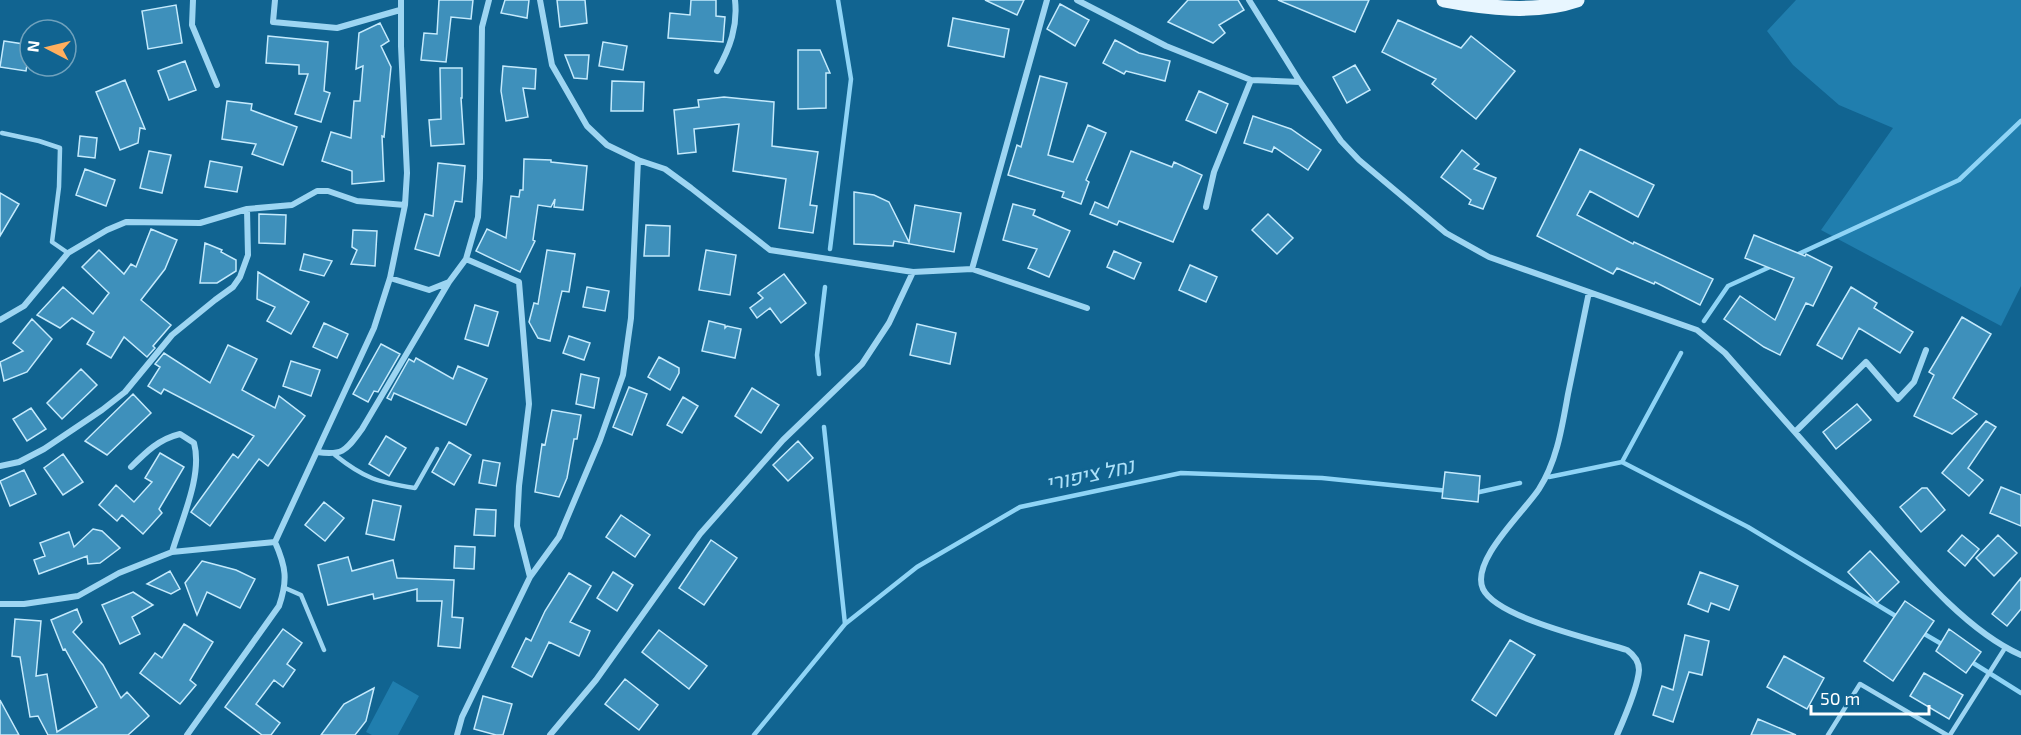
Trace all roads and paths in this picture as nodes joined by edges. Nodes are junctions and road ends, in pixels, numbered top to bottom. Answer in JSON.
{"nodes":[{"id":1,"x":194,"y":0,"type":"edge"},
{"id":2,"x":275,"y":0,"type":"edge"},
{"id":3,"x":401,"y":0,"type":"edge"},
{"id":4,"x":489,"y":0,"type":"edge"},
{"id":5,"x":540,"y":0,"type":"edge"},
{"id":6,"x":735,"y":0,"type":"edge"},
{"id":7,"x":1047,"y":0,"type":"edge"},
{"id":8,"x":1077,"y":0,"type":"edge"},
{"id":9,"x":1249,"y":0,"type":"edge"},
{"id":10,"x":1444,"y":0,"type":"edge"},
{"id":11,"x":1577,"y":0,"type":"edge"},
{"id":12,"x":400,"y":10,"type":"junction"},
{"id":13,"x":717,"y":71,"type":"dead end"},
{"id":14,"x":1251,"y":80,"type":"junction"},
{"id":15,"x":1300,"y":82,"type":"junction"},
{"id":16,"x":217,"y":85,"type":"dead end"},
{"id":17,"x":2,"y":133,"type":"dead end"},
{"id":18,"x":638,"y":160,"type":"junction"},
{"id":19,"x":405,"y":205,"type":"junction"},
{"id":20,"x":1206,"y":207,"type":"dead end"},
{"id":21,"x":247,"y":209,"type":"junction"},
{"id":22,"x":68,"y":253,"type":"junction"},
{"id":23,"x":466,"y":260,"type":"junction"},
{"id":24,"x":972,"y":269,"type":"junction"},
{"id":25,"x":913,"y":272,"type":"junction"},
{"id":26,"x":390,"y":278,"type":"junction"},
{"id":27,"x":449,"y":282,"type":"junction"},
{"id":28,"x":1589,"y":292,"type":"junction"},
{"id":29,"x":1087,"y":308,"type":"dead end"},
{"id":30,"x":0,"y":320,"type":"edge"},
{"id":31,"x":1926,"y":350,"type":"dead end"},
{"id":32,"x":1795,"y":432,"type":"junction"},
{"id":33,"x":437,"y":448,"type":"dead end"},
{"id":34,"x":316,"y":452,"type":"junction"},
{"id":35,"x":335,"y":455,"type":"junction"},
{"id":36,"x":0,"y":466,"type":"edge"},
{"id":37,"x":131,"y":468,"type":"dead end"},
{"id":38,"x":275,"y":542,"type":"junction"},
{"id":39,"x":172,"y":552,"type":"junction"},
{"id":40,"x":530,"y":577,"type":"junction"},
{"id":41,"x":285,"y":588,"type":"junction"},
{"id":42,"x":0,"y":604,"type":"edge"},
{"id":43,"x":2005,"y":648,"type":"junction"},
{"id":44,"x":324,"y":650,"type":"dead end"},
{"id":45,"x":2021,"y":655,"type":"edge"},
{"id":46,"x":187,"y":735,"type":"edge"},
{"id":47,"x":457,"y":735,"type":"edge"},
{"id":48,"x":550,"y":735,"type":"edge"},
{"id":49,"x":1617,"y":735,"type":"edge"},
{"id":50,"x":1828,"y":735,"type":"edge"},
{"id":51,"x":1949,"y":735,"type":"edge"}],
"edges":[{"from":1,"to":16,"type":"street"},
{"from":2,"to":12,"type":"street"},
{"from":3,"to":12,"type":"street"},
{"from":4,"to":23,"type":"street"},
{"from":5,"to":18,"type":"street"},
{"from":6,"to":13,"type":"street"},
{"from":7,"to":24,"type":"street"},
{"from":8,"to":14,"type":"street"},
{"from":9,"to":15,"type":"street"},
{"from":10,"to":11,"type":"main road"},
{"from":12,"to":19,"type":"street"},
{"from":14,"to":15,"type":"street"},
{"from":14,"to":20,"type":"street"},
{"from":15,"to":28,"type":"street"},
{"from":17,"to":22,"type":"lane"},
{"from":18,"to":25,"type":"street"},
{"from":18,"to":40,"type":"street"},
{"from":19,"to":21,"type":"street"},
{"from":19,"to":26,"type":"street"},
{"from":21,"to":22,"type":"street"},
{"from":21,"to":36,"type":"street"},
{"from":22,"to":30,"type":"street"},
{"from":23,"to":27,"type":"street"},
{"from":23,"to":40,"type":"street"},
{"from":24,"to":25,"type":"street"},
{"from":24,"to":29,"type":"street"},
{"from":25,"to":48,"type":"street"},
{"from":26,"to":27,"type":"street"},
{"from":26,"to":34,"type":"street"},
{"from":27,"to":35,"type":"street"},
{"from":28,"to":32,"type":"street"},
{"from":28,"to":49,"type":"street"},
{"from":31,"to":32,"type":"street"},
{"from":32,"to":43,"type":"street"},
{"from":33,"to":35,"type":"lane"},
{"from":34,"to":35,"type":"street"},
{"from":34,"to":38,"type":"street"},
{"from":37,"to":39,"type":"street"},
{"from":38,"to":39,"type":"street"},
{"from":38,"to":41,"type":"street"},
{"from":39,"to":42,"type":"street"},
{"from":40,"to":47,"type":"street"},
{"from":41,"to":44,"type":"lane"},
{"from":41,"to":46,"type":"street"},
{"from":43,"to":45,"type":"street"},
{"from":43,"to":51,"type":"lane"},
{"from":50,"to":51,"type":"lane"}]}
